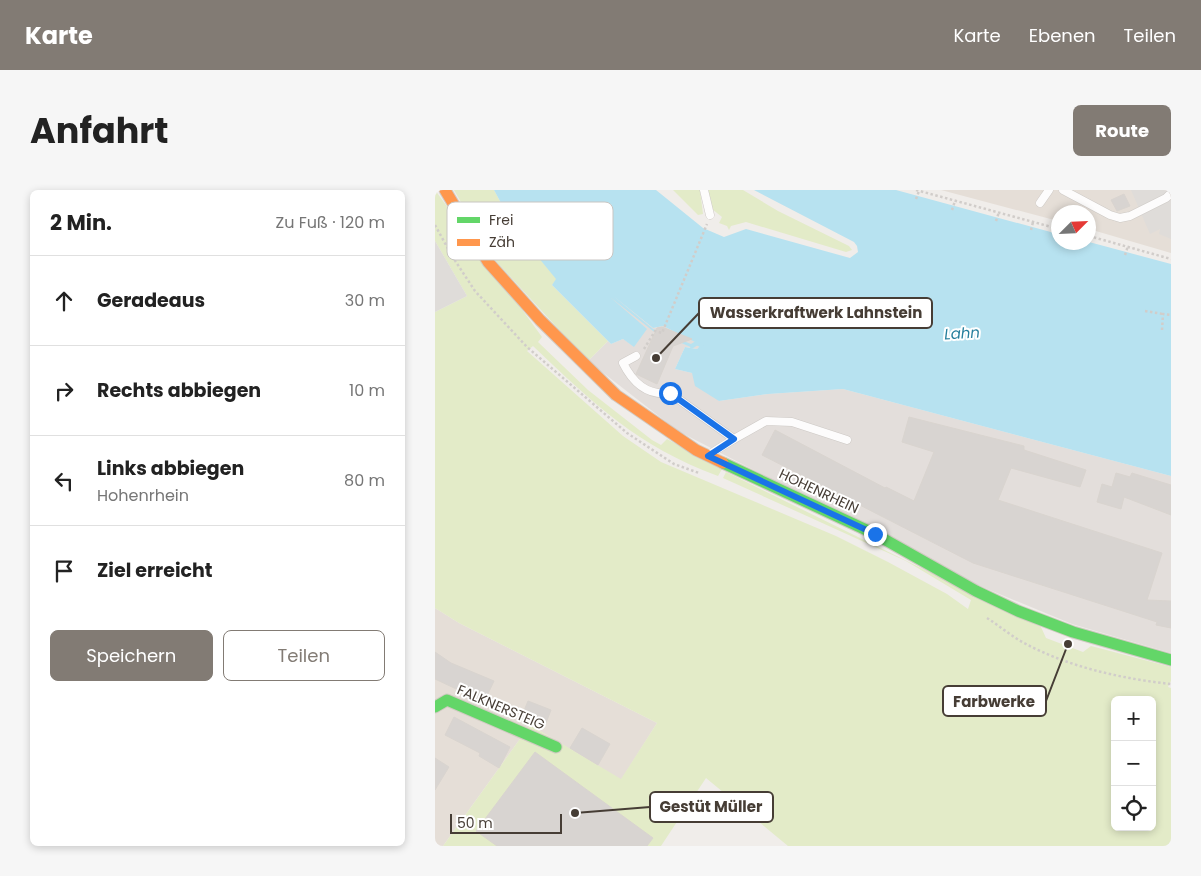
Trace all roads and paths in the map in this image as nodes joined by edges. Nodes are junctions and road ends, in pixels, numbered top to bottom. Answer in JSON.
{"nodes":[{"id":1,"x":445,"y":190,"type":"edge"},
{"id":2,"x":704,"y":190,"type":"edge"},
{"id":3,"x":918,"y":190,"type":"edge"},
{"id":4,"x":1049,"y":190,"type":"edge"},
{"id":5,"x":1063,"y":190,"type":"edge"},
{"id":6,"x":1171,"y":193,"type":"edge"},
{"id":7,"x":916,"y":199,"type":"dead end"},
{"id":8,"x":955,"y":201,"type":"junction"},
{"id":9,"x":452,"y":202,"type":"edge"},
{"id":10,"x":1040,"y":203,"type":"dead end"},
{"id":11,"x":953,"y":210,"type":"dead end"},
{"id":12,"x":999,"y":212,"type":"junction"},
{"id":13,"x":709,"y":219,"type":"joint"},
{"id":14,"x":996,"y":221,"type":"dead end"},
{"id":15,"x":1033,"y":222,"type":"junction"},
{"id":16,"x":1051,"y":227,"type":"edge"},
{"id":17,"x":1031,"y":230,"type":"dead end"},
{"id":18,"x":1096,"y":238,"type":"edge"},
{"id":19,"x":1128,"y":246,"type":"junction"},
{"id":20,"x":1125,"y":255,"type":"dead end"},
{"id":21,"x":1171,"y":258,"type":"edge"},
{"id":22,"x":487,"y":260,"type":"edge"},
{"id":23,"x":1145,"y":311,"type":"dead end"},
{"id":24,"x":1163,"y":314,"type":"junction"},
{"id":25,"x":1171,"y":315,"type":"edge"},
{"id":26,"x":1162,"y":330,"type":"dead end"},
{"id":27,"x":636,"y":356,"type":"joint"},
{"id":28,"x":734,"y":439,"type":"junction"},
{"id":29,"x":847,"y":440,"type":"dead end"},
{"id":30,"x":708,"y":456,"type":"junction"},
{"id":31,"x":1171,"y":660,"type":"edge"},
{"id":32,"x":435,"y":707,"type":"edge"},
{"id":33,"x":556,"y":747,"type":"dead end"}],
"edges":[{"from":1,"to":9,"type":"street","name":"HOHENRHEIN"},
{"from":2,"to":13,"type":"lane"},
{"from":3,"to":7,"type":"path"},
{"from":3,"to":8,"type":"path"},
{"from":4,"to":10,"type":"lane"},
{"from":5,"to":6,"type":"lane"},
{"from":8,"to":11,"type":"path"},
{"from":8,"to":12,"type":"path"},
{"from":12,"to":14,"type":"path"},
{"from":12,"to":15,"type":"path"},
{"from":13,"to":27,"type":"path"},
{"from":15,"to":16,"type":"path"},
{"from":15,"to":17,"type":"path"},
{"from":18,"to":19,"type":"path"},
{"from":19,"to":20,"type":"path"},
{"from":19,"to":21,"type":"path"},
{"from":22,"to":30,"type":"street","name":"HOHENRHEIN"},
{"from":23,"to":24,"type":"path"},
{"from":24,"to":25,"type":"path"},
{"from":24,"to":26,"type":"path"},
{"from":27,"to":28,"type":"lane"},
{"from":28,"to":29,"type":"lane"},
{"from":28,"to":30,"type":"lane"},
{"from":30,"to":31,"type":"street","name":"HOHENRHEIN"},
{"from":32,"to":33,"type":"street","name":"FALKNERSTEIG"}]}
